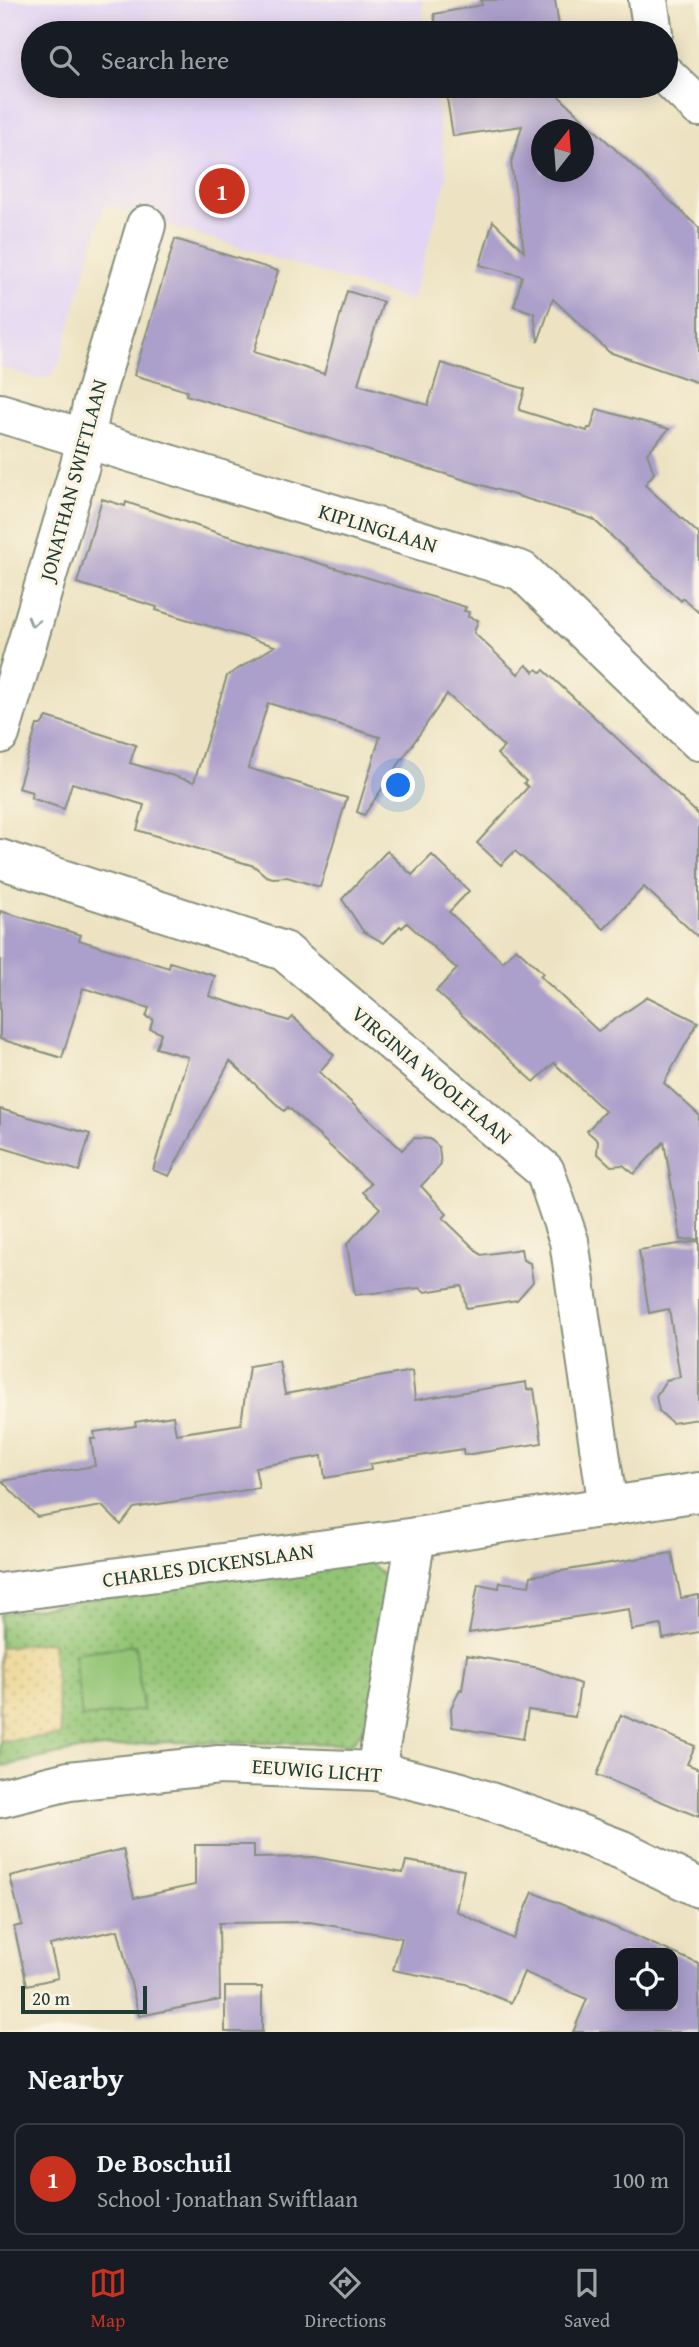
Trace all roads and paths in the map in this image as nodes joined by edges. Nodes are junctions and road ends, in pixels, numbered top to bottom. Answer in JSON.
{"nodes":[{"id":1,"x":648,"y":0,"type":"edge"},
{"id":2,"x":651,"y":21,"type":"edge"},
{"id":3,"x":678,"y":87,"type":"edge"},
{"id":4,"x":699,"y":107,"type":"edge"},
{"id":5,"x":146,"y":225,"type":"dead end"},
{"id":6,"x":0,"y":413,"type":"edge"},
{"id":7,"x":84,"y":439,"type":"junction"},
{"id":8,"x":0,"y":734,"type":"edge"},
{"id":9,"x":699,"y":741,"type":"edge"},
{"id":10,"x":0,"y":859,"type":"edge"},
{"id":11,"x":699,"y":1492,"type":"edge"},
{"id":12,"x":608,"y":1507,"type":"junction"},
{"id":13,"x":416,"y":1537,"type":"junction"},
{"id":14,"x":0,"y":1594,"type":"edge"},
{"id":15,"x":376,"y":1772,"type":"junction"},
{"id":16,"x":0,"y":1798,"type":"edge"},
{"id":17,"x":699,"y":1888,"type":"edge"}],
"edges":[{"from":1,"to":2,"type":"street"},
{"from":3,"to":4,"type":"street"},
{"from":5,"to":7,"type":"street","name":"JONATHAN SWIFTLAAN"},
{"from":6,"to":7,"type":"street","name":"KIPLINGLAAN"},
{"from":7,"to":8,"type":"street","name":"JONATHAN SWIFTLAAN","one_way":true},
{"from":7,"to":9,"type":"street","name":"KIPLINGLAAN"},
{"from":10,"to":12,"type":"street","name":"VIRGINIA WOOLFLAAN"},
{"from":11,"to":12,"type":"street","name":"CHARLES DICKENSLAAN"},
{"from":12,"to":13,"type":"street","name":"CHARLES DICKENSLAAN"},
{"from":13,"to":14,"type":"street","name":"CHARLES DICKENSLAAN"},
{"from":13,"to":15,"type":"street"},
{"from":15,"to":16,"type":"street","name":"EEUWIG LICHT"},
{"from":15,"to":17,"type":"street","name":"EEUWIG LICHT"}]}
